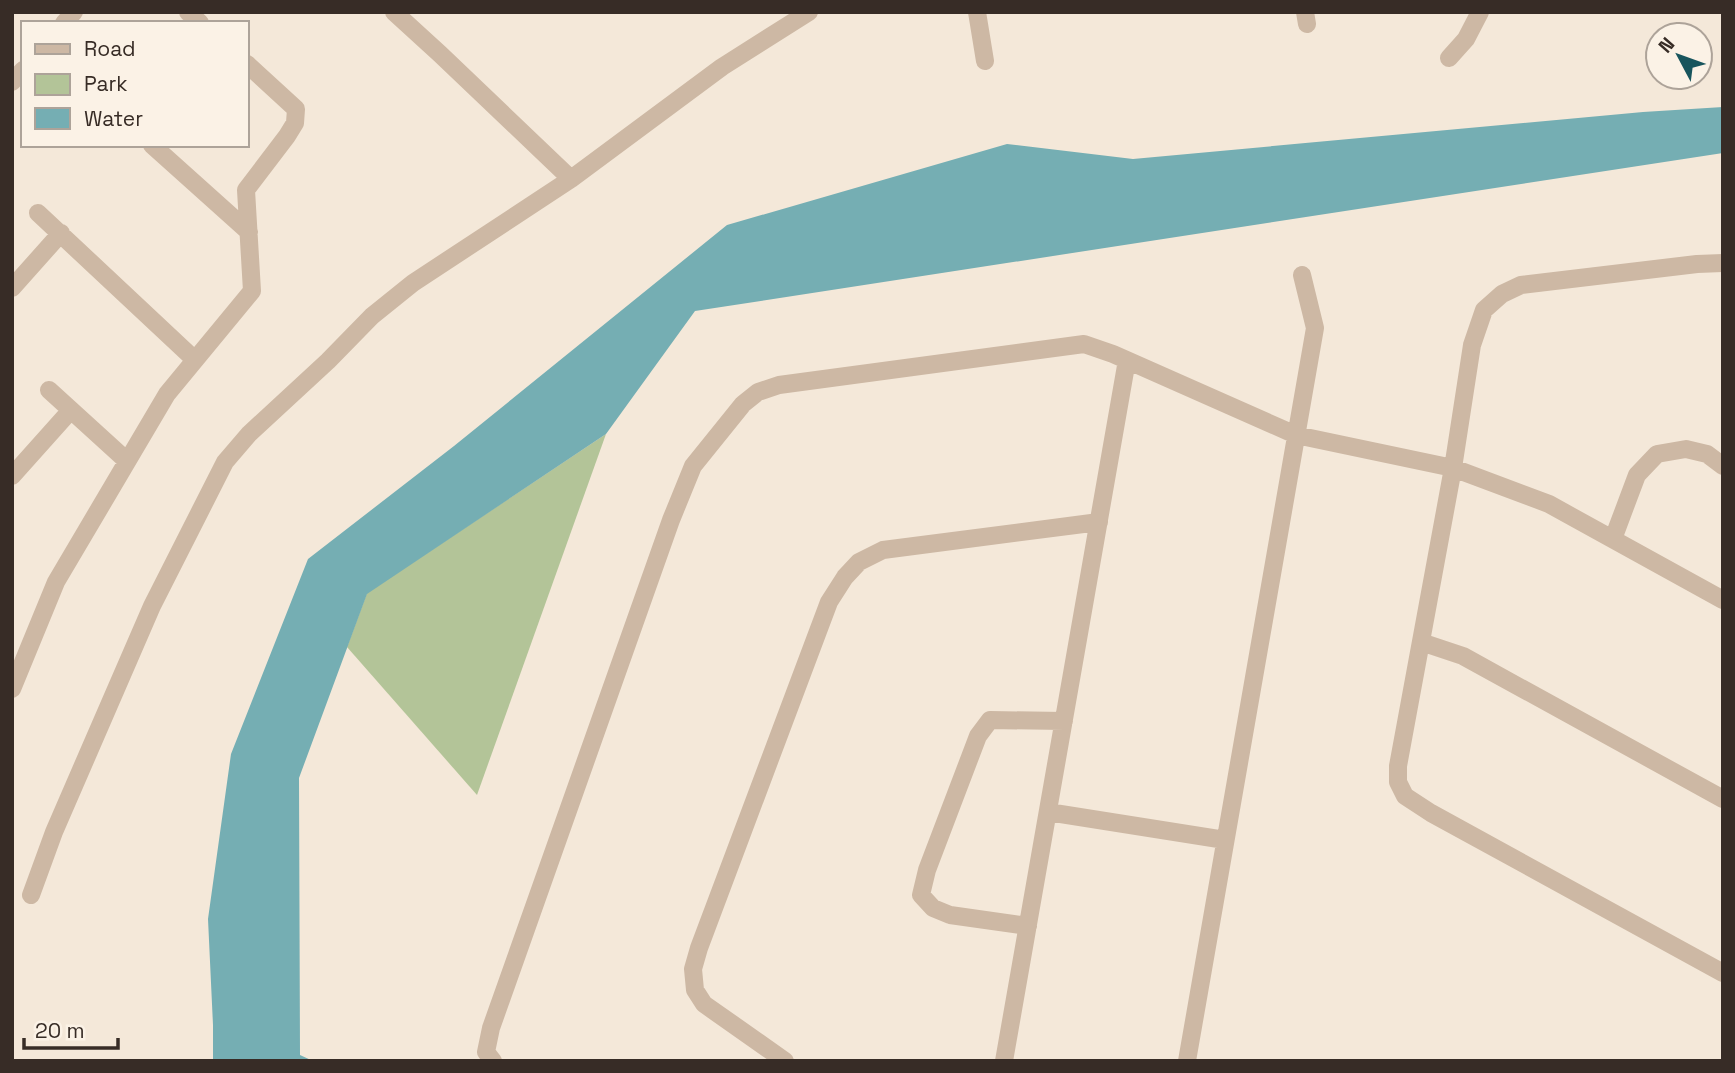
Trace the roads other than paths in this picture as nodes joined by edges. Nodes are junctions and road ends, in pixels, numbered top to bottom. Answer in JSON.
{"nodes":[{"id":1,"x":394,"y":12,"type":"edge"},
{"id":2,"x":809,"y":12,"type":"edge"},
{"id":3,"x":977,"y":12,"type":"edge"},
{"id":4,"x":1480,"y":12,"type":"edge"},
{"id":5,"x":1449,"y":58,"type":"dead end"},
{"id":6,"x":985,"y":61,"type":"dead end"},
{"id":7,"x":248,"y":65,"type":"edge"},
{"id":8,"x":154,"y":147,"type":"edge"},
{"id":9,"x":571,"y":179,"type":"junction"},
{"id":10,"x":38,"y":213,"type":"dead end"},
{"id":11,"x":249,"y":232,"type":"junction"},
{"id":12,"x":61,"y":233,"type":"junction"},
{"id":13,"x":1723,"y":263,"type":"edge"},
{"id":14,"x":1302,"y":275,"type":"dead end"},
{"id":15,"x":12,"y":288,"type":"edge"},
{"id":16,"x":195,"y":360,"type":"junction"},
{"id":17,"x":1127,"y":360,"type":"junction"},
{"id":18,"x":49,"y":390,"type":"dead end"},
{"id":19,"x":71,"y":410,"type":"junction"},
{"id":20,"x":1296,"y":435,"type":"junction"},
{"id":21,"x":127,"y":461,"type":"junction"},
{"id":22,"x":1723,"y":466,"type":"edge"},
{"id":23,"x":1453,"y":468,"type":"junction"},
{"id":24,"x":12,"y":476,"type":"edge"},
{"id":25,"x":1099,"y":522,"type":"junction"},
{"id":26,"x":1613,"y":539,"type":"junction"},
{"id":27,"x":1723,"y":600,"type":"edge"},
{"id":28,"x":1421,"y":642,"type":"junction"},
{"id":29,"x":17,"y":662,"type":"edge"},
{"id":30,"x":12,"y":689,"type":"edge"},
{"id":31,"x":1064,"y":721,"type":"junction"},
{"id":32,"x":1723,"y":799,"type":"edge"},
{"id":33,"x":1048,"y":812,"type":"junction"},
{"id":34,"x":1225,"y":840,"type":"junction"},
{"id":35,"x":31,"y":895,"type":"dead end"},
{"id":36,"x":1028,"y":926,"type":"junction"},
{"id":37,"x":1723,"y":972,"type":"edge"},
{"id":38,"x":493,"y":1061,"type":"edge"},
{"id":39,"x":785,"y":1061,"type":"edge"},
{"id":40,"x":1004,"y":1061,"type":"edge"},
{"id":41,"x":1187,"y":1061,"type":"edge"}],
"edges":[{"from":1,"to":9,"type":"street"},
{"from":2,"to":9,"type":"street"},
{"from":3,"to":6,"type":"street"},
{"from":4,"to":5,"type":"street"},
{"from":7,"to":11,"type":"street"},
{"from":8,"to":11,"type":"street"},
{"from":9,"to":35,"type":"street"},
{"from":10,"to":12,"type":"street"},
{"from":11,"to":16,"type":"street"},
{"from":12,"to":15,"type":"street"},
{"from":12,"to":16,"type":"street"},
{"from":13,"to":23,"type":"street"},
{"from":14,"to":20,"type":"street"},
{"from":16,"to":21,"type":"street"},
{"from":17,"to":20,"type":"street"},
{"from":17,"to":25,"type":"street"},
{"from":17,"to":38,"type":"street"},
{"from":18,"to":19,"type":"street"},
{"from":19,"to":21,"type":"street"},
{"from":19,"to":24,"type":"street"},
{"from":20,"to":23,"type":"street"},
{"from":20,"to":34,"type":"street"},
{"from":21,"to":29,"type":"street"},
{"from":22,"to":26,"type":"street"},
{"from":23,"to":26,"type":"street"},
{"from":23,"to":28,"type":"street"},
{"from":25,"to":31,"type":"street"},
{"from":25,"to":39,"type":"street"},
{"from":26,"to":27,"type":"street"},
{"from":28,"to":32,"type":"street"},
{"from":28,"to":37,"type":"street"},
{"from":29,"to":30,"type":"street"},
{"from":31,"to":33,"type":"street"},
{"from":31,"to":36,"type":"street"},
{"from":33,"to":34,"type":"street"},
{"from":33,"to":36,"type":"street"},
{"from":34,"to":41,"type":"street"},
{"from":36,"to":40,"type":"street"}]}
